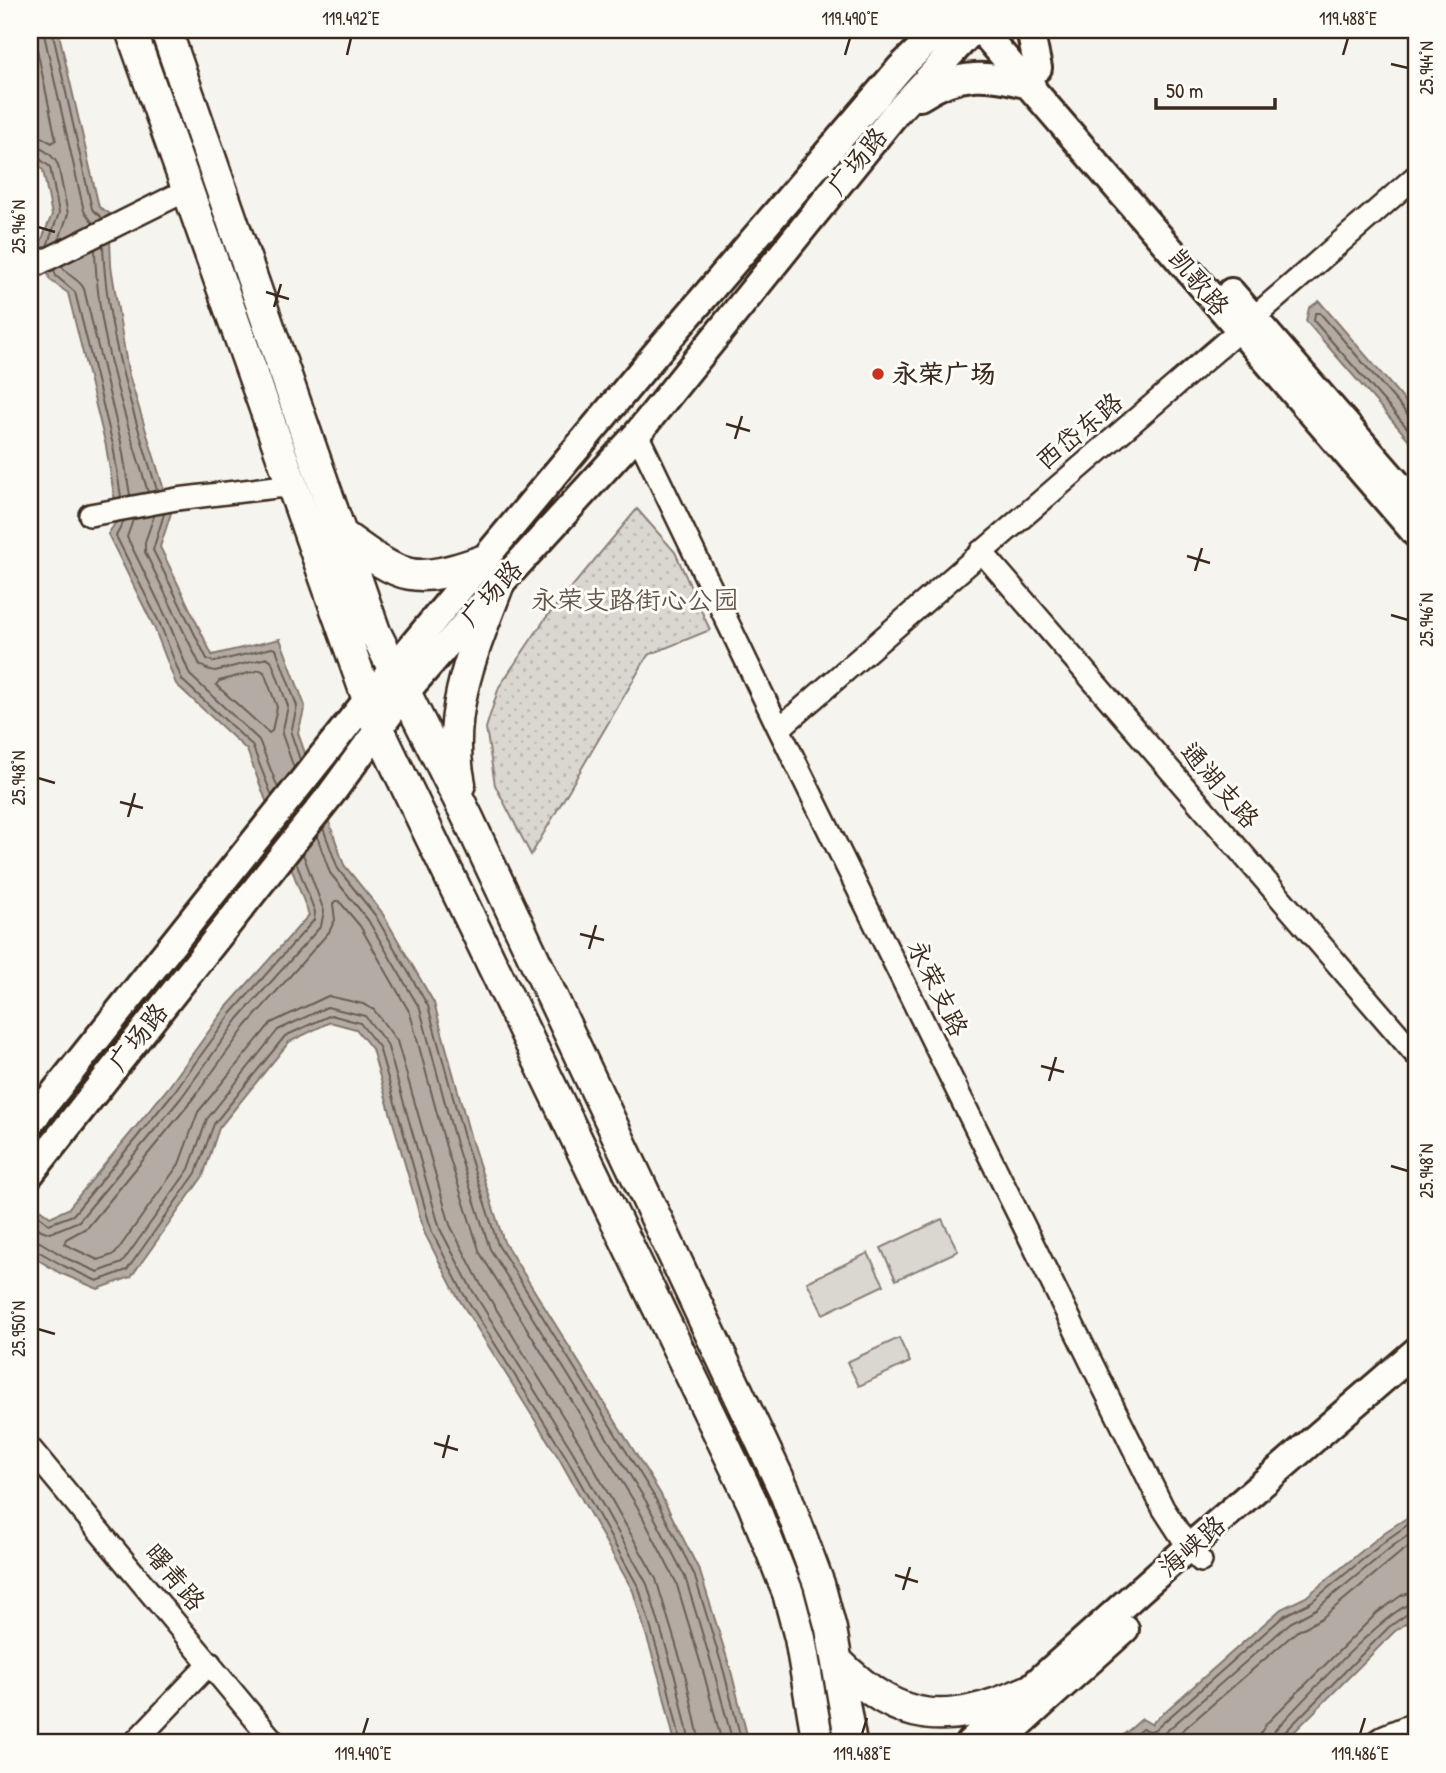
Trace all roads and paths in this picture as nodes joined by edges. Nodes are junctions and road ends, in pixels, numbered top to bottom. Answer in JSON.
{"nodes":[{"id":1,"x":131,"y":30,"type":"edge"},
{"id":2,"x":166,"y":30,"type":"edge"},
{"id":3,"x":915,"y":30,"type":"edge"},
{"id":4,"x":939,"y":30,"type":"edge"},
{"id":5,"x":973,"y":30,"type":"edge"},
{"id":6,"x":981,"y":30,"type":"edge"},
{"id":7,"x":1004,"y":30,"type":"edge"},
{"id":8,"x":1030,"y":30,"type":"edge"},
{"id":9,"x":901,"y":67,"type":"junction"},
{"id":10,"x":1035,"y":77,"type":"junction"},
{"id":11,"x":896,"y":113,"type":"junction"},
{"id":12,"x":1416,"y":176,"type":"edge"},
{"id":13,"x":187,"y":190,"type":"junction"},
{"id":14,"x":30,"y":268,"type":"edge"},
{"id":15,"x":1247,"y":325,"type":"junction"},
{"id":16,"x":637,"y":434,"type":"junction"},
{"id":17,"x":293,"y":485,"type":"junction"},
{"id":18,"x":1416,"y":505,"type":"edge"},
{"id":19,"x":90,"y":514,"type":"dead end"},
{"id":20,"x":341,"y":534,"type":"junction"},
{"id":21,"x":1416,"y":534,"type":"edge"},
{"id":22,"x":981,"y":551,"type":"junction"},
{"id":23,"x":491,"y":573,"type":"junction"},
{"id":24,"x":399,"y":680,"type":"junction"},
{"id":25,"x":367,"y":700,"type":"junction"},
{"id":26,"x":378,"y":728,"type":"junction"},
{"id":27,"x":779,"y":729,"type":"junction"},
{"id":28,"x":467,"y":816,"type":"junction"},
{"id":29,"x":1416,"y":1055,"type":"edge"},
{"id":30,"x":30,"y":1123,"type":"edge"},
{"id":31,"x":30,"y":1174,"type":"edge"},
{"id":32,"x":1416,"y":1351,"type":"edge"},
{"id":33,"x":1416,"y":1375,"type":"edge"},
{"id":34,"x":30,"y":1448,"type":"edge"},
{"id":35,"x":1195,"y":1554,"type":"junction"},
{"id":36,"x":836,"y":1661,"type":"junction"},
{"id":37,"x":210,"y":1663,"type":"junction"},
{"id":38,"x":1028,"y":1691,"type":"junction"},
{"id":39,"x":1416,"y":1723,"type":"edge"},
{"id":40,"x":134,"y":1743,"type":"edge"},
{"id":41,"x":275,"y":1743,"type":"edge"},
{"id":42,"x":818,"y":1743,"type":"edge"},
{"id":43,"x":851,"y":1743,"type":"edge"},
{"id":44,"x":969,"y":1743,"type":"edge"},
{"id":45,"x":999,"y":1743,"type":"edge"},
{"id":46,"x":1374,"y":1743,"type":"edge"}],
"edges":[{"from":1,"to":13,"type":"highway"},
{"from":2,"to":20,"type":"highway"},
{"from":3,"to":9,"type":"main road"},
{"from":4,"to":9,"type":"main road","name":"广场路"},
{"from":5,"to":11,"type":"main road","name":"广场路"},
{"from":6,"to":10,"type":"main road","name":"凯歌路"},
{"from":7,"to":10,"type":"main road","name":"凯歌路"},
{"from":8,"to":10,"type":"main road"},
{"from":9,"to":23,"type":"main road","name":"广场路"},
{"from":10,"to":11,"type":"main road"},
{"from":10,"to":15,"type":"main road","name":"凯歌路"},
{"from":11,"to":16,"type":"main road","name":"广场路"},
{"from":12,"to":15,"type":"street","name":"西岱东路"},
{"from":13,"to":14,"type":"street"},
{"from":13,"to":17,"type":"highway"},
{"from":15,"to":18,"type":"main road","name":"凯歌路"},
{"from":15,"to":21,"type":"main road","name":"凯歌路"},
{"from":15,"to":22,"type":"street","name":"西岱东路"},
{"from":16,"to":23,"type":"main road","name":"广场路"},
{"from":16,"to":27,"type":"street","name":"永荣支路"},
{"from":17,"to":19,"type":"street"},
{"from":17,"to":25,"type":"highway"},
{"from":20,"to":23,"type":"highway"},
{"from":20,"to":24,"type":"highway"},
{"from":22,"to":27,"type":"street","name":"西岱东路"},
{"from":22,"to":29,"type":"street","name":"通湖支路"},
{"from":23,"to":24,"type":"main road","name":"广场路"},
{"from":23,"to":28,"type":"highway"},
{"from":24,"to":25,"type":"main road","name":"广场路"},
{"from":24,"to":26,"type":"main road","name":"广场路"},
{"from":24,"to":28,"type":"highway"},
{"from":25,"to":26,"type":"highway"},
{"from":25,"to":30,"type":"main road","name":"广场路"},
{"from":26,"to":31,"type":"main road","name":"广场路"},
{"from":26,"to":42,"type":"highway"},
{"from":27,"to":35,"type":"street","name":"永荣支路"},
{"from":28,"to":36,"type":"highway"},
{"from":32,"to":35,"type":"main road","name":"海峡路"},
{"from":33,"to":35,"type":"main road","name":"海峡路"},
{"from":34,"to":37,"type":"street","name":"曙青路"},
{"from":35,"to":38,"type":"main road","name":"海峡路"},
{"from":35,"to":45,"type":"main road","name":"海峡路"},
{"from":36,"to":38,"type":"highway"},
{"from":36,"to":43,"type":"highway"},
{"from":37,"to":40,"type":"street"},
{"from":37,"to":41,"type":"street","name":"曙青路"},
{"from":38,"to":44,"type":"main road","name":"海峡路"},
{"from":39,"to":46,"type":"street"}]}
